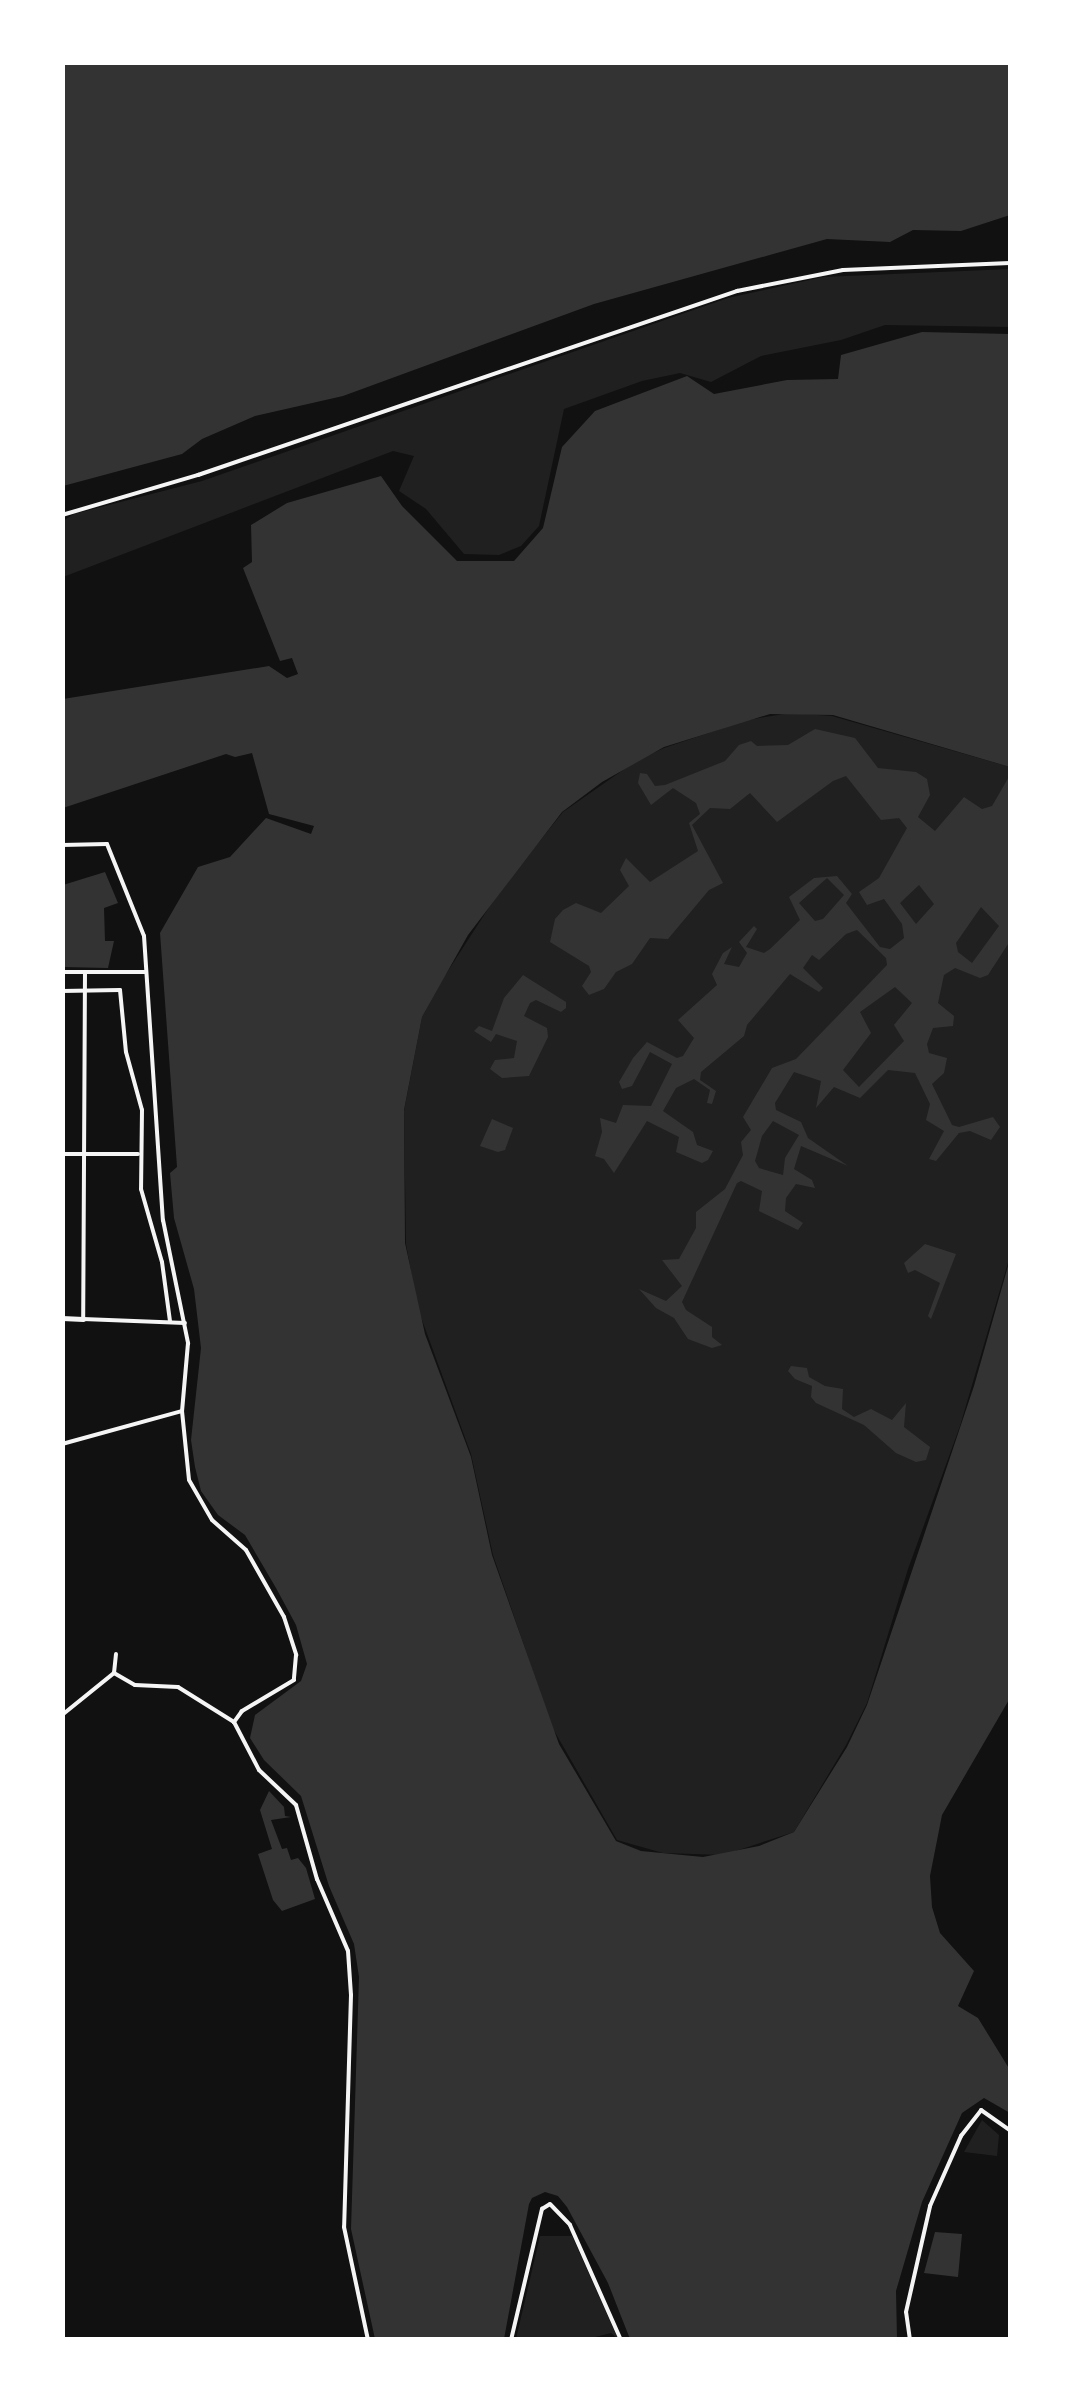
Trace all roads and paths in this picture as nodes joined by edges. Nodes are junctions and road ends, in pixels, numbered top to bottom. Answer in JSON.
{"nodes":[{"id":1,"x":1010,"y":263,"type":"edge"},
{"id":2,"x":62,"y":515,"type":"edge"},
{"id":3,"x":62,"y":845,"type":"edge"},
{"id":4,"x":62,"y":972,"type":"edge"},
{"id":5,"x":86,"y":972,"type":"junction"},
{"id":6,"x":146,"y":972,"type":"junction"},
{"id":7,"x":62,"y":991,"type":"edge"},
{"id":8,"x":84,"y":991,"type":"junction"},
{"id":9,"x":62,"y":1154,"type":"edge"},
{"id":10,"x":84,"y":1154,"type":"junction"},
{"id":11,"x":140,"y":1154,"type":"junction"},
{"id":12,"x":62,"y":1318,"type":"edge"},
{"id":13,"x":83,"y":1319,"type":"junction"},
{"id":14,"x":170,"y":1321,"type":"junction"},
{"id":15,"x":185,"y":1323,"type":"junction"},
{"id":16,"x":182,"y":1411,"type":"junction"},
{"id":17,"x":62,"y":1444,"type":"edge"},
{"id":18,"x":116,"y":1654,"type":"dead end"},
{"id":19,"x":114,"y":1673,"type":"junction"},
{"id":20,"x":62,"y":1715,"type":"edge"},
{"id":21,"x":234,"y":1722,"type":"junction"},
{"id":22,"x":1010,"y":2130,"type":"edge"},
{"id":23,"x":368,"y":2340,"type":"edge"},
{"id":24,"x":511,"y":2340,"type":"edge"},
{"id":25,"x":621,"y":2340,"type":"edge"},
{"id":26,"x":910,"y":2340,"type":"edge"}],
"edges":[{"from":1,"to":2,"type":"street"},
{"from":3,"to":6,"type":"street"},
{"from":4,"to":5,"type":"street"},
{"from":5,"to":6,"type":"street"},
{"from":5,"to":8,"type":"street"},
{"from":6,"to":15,"type":"street"},
{"from":7,"to":8,"type":"street"},
{"from":8,"to":10,"type":"street"},
{"from":8,"to":11,"type":"street"},
{"from":9,"to":10,"type":"street"},
{"from":10,"to":11,"type":"street"},
{"from":10,"to":13,"type":"street"},
{"from":11,"to":14,"type":"street"},
{"from":12,"to":13,"type":"street"},
{"from":13,"to":14,"type":"street"},
{"from":14,"to":15,"type":"street"},
{"from":15,"to":16,"type":"street"},
{"from":16,"to":17,"type":"street"},
{"from":16,"to":21,"type":"street"},
{"from":18,"to":19,"type":"street"},
{"from":19,"to":20,"type":"street"},
{"from":19,"to":21,"type":"street"},
{"from":21,"to":23,"type":"street"},
{"from":22,"to":26,"type":"street"},
{"from":24,"to":25,"type":"street"}]}
